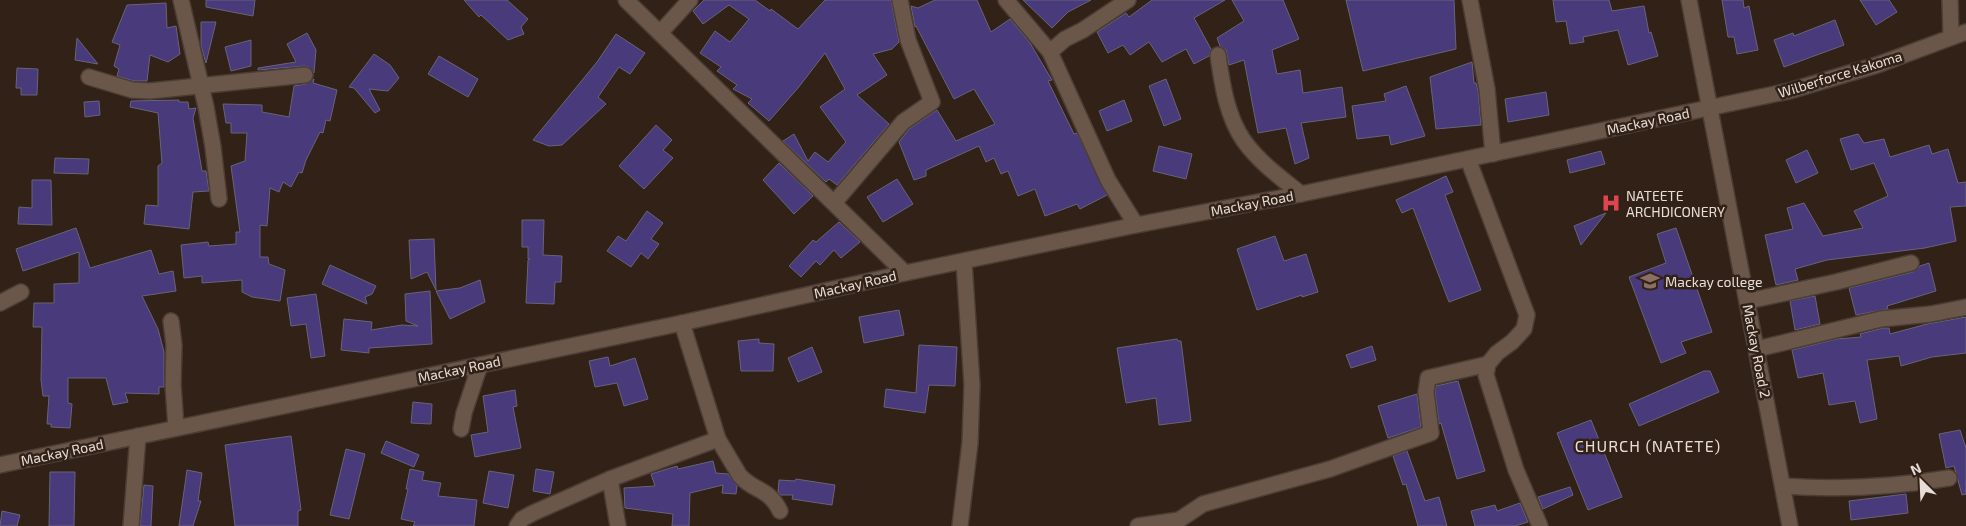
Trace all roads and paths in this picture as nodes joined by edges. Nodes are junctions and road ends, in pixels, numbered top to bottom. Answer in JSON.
{"nodes":[{"id":1,"x":181,"y":0,"type":"edge"},
{"id":2,"x":626,"y":0,"type":"edge"},
{"id":3,"x":690,"y":0,"type":"edge"},
{"id":4,"x":900,"y":0,"type":"edge"},
{"id":5,"x":1006,"y":0,"type":"edge"},
{"id":6,"x":1128,"y":0,"type":"edge"},
{"id":7,"x":1470,"y":0,"type":"edge"},
{"id":8,"x":1689,"y":0,"type":"edge"},
{"id":9,"x":1950,"y":0,"type":"edge"},
{"id":10,"x":1966,"y":32,"type":"edge"},
{"id":11,"x":660,"y":33,"type":"junction"},
{"id":12,"x":1951,"y":37,"type":"junction"},
{"id":13,"x":1050,"y":52,"type":"junction"},
{"id":14,"x":1218,"y":56,"type":"dead end"},
{"id":15,"x":305,"y":76,"type":"dead end"},
{"id":16,"x":89,"y":77,"type":"dead end"},
{"id":17,"x":201,"y":85,"type":"junction"},
{"id":18,"x":1711,"y":108,"type":"junction"},
{"id":19,"x":1493,"y":154,"type":"junction"},
{"id":20,"x":1468,"y":159,"type":"junction"},
{"id":21,"x":1301,"y":194,"type":"junction"},
{"id":22,"x":219,"y":199,"type":"dead end"},
{"id":23,"x":834,"y":203,"type":"junction"},
{"id":24,"x":1136,"y":225,"type":"junction"},
{"id":25,"x":964,"y":262,"type":"junction"},
{"id":26,"x":1911,"y":263,"type":"dead end"},
{"id":27,"x":906,"y":273,"type":"junction"},
{"id":28,"x":21,"y":292,"type":"dead end"},
{"id":29,"x":1748,"y":301,"type":"junction"},
{"id":30,"x":0,"y":302,"type":"edge"},
{"id":31,"x":1966,"y":308,"type":"edge"},
{"id":32,"x":171,"y":321,"type":"dead end"},
{"id":33,"x":682,"y":323,"type":"junction"},
{"id":34,"x":1757,"y":349,"type":"junction"},
{"id":35,"x":1488,"y":364,"type":"junction"},
{"id":36,"x":480,"y":365,"type":"junction"},
{"id":37,"x":176,"y":428,"type":"junction"},
{"id":38,"x":461,"y":429,"type":"dead end"},
{"id":39,"x":138,"y":436,"type":"junction"},
{"id":40,"x":718,"y":439,"type":"junction"},
{"id":41,"x":0,"y":465,"type":"edge"},
{"id":42,"x":1949,"y":478,"type":"dead end"},
{"id":43,"x":610,"y":480,"type":"junction"},
{"id":44,"x":1783,"y":486,"type":"junction"},
{"id":45,"x":780,"y":511,"type":"dead end"},
{"id":46,"x":131,"y":526,"type":"edge"},
{"id":47,"x":517,"y":526,"type":"edge"},
{"id":48,"x":618,"y":526,"type":"edge"},
{"id":49,"x":960,"y":526,"type":"edge"},
{"id":50,"x":1138,"y":526,"type":"edge"},
{"id":51,"x":1540,"y":526,"type":"edge"},
{"id":52,"x":1790,"y":526,"type":"edge"}],
"edges":[{"from":1,"to":17,"type":"street"},
{"from":2,"to":11,"type":"street"},
{"from":3,"to":11,"type":"street"},
{"from":4,"to":23,"type":"street"},
{"from":5,"to":13,"type":"street"},
{"from":6,"to":13,"type":"street"},
{"from":7,"to":19,"type":"street"},
{"from":8,"to":18,"type":"street","name":"Mackay Road 2"},
{"from":9,"to":12,"type":"street"},
{"from":10,"to":12,"type":"street","name":"Wilberforce Kakoma"},
{"from":11,"to":23,"type":"street"},
{"from":12,"to":18,"type":"street","name":"Wilberforce Kakoma"},
{"from":13,"to":24,"type":"street"},
{"from":14,"to":21,"type":"street"},
{"from":15,"to":17,"type":"street"},
{"from":16,"to":17,"type":"street"},
{"from":17,"to":22,"type":"street"},
{"from":18,"to":19,"type":"street","name":"Mackay Road"},
{"from":18,"to":29,"type":"street","name":"Mackay Road 2"},
{"from":19,"to":20,"type":"street","name":"Mackay Road"},
{"from":20,"to":21,"type":"street","name":"Mackay Road"},
{"from":20,"to":35,"type":"street"},
{"from":21,"to":24,"type":"street","name":"Mackay Road"},
{"from":23,"to":27,"type":"street"},
{"from":24,"to":25,"type":"street","name":"Mackay Road"},
{"from":25,"to":27,"type":"street","name":"Mackay Road"},
{"from":25,"to":49,"type":"street"},
{"from":26,"to":29,"type":"street"},
{"from":27,"to":33,"type":"street","name":"Mackay Road"},
{"from":28,"to":30,"type":"street"},
{"from":29,"to":34,"type":"street","name":"Mackay Road 2"},
{"from":31,"to":34,"type":"street"},
{"from":32,"to":37,"type":"street"},
{"from":33,"to":36,"type":"street","name":"Mackay Road"},
{"from":33,"to":40,"type":"street"},
{"from":34,"to":44,"type":"street","name":"Mackay Road 2"},
{"from":35,"to":50,"type":"street"},
{"from":35,"to":51,"type":"street"},
{"from":36,"to":37,"type":"street","name":"Mackay Road"},
{"from":36,"to":38,"type":"street"},
{"from":37,"to":39,"type":"street","name":"Mackay Road"},
{"from":39,"to":41,"type":"street","name":"Mackay Road"},
{"from":39,"to":46,"type":"street"},
{"from":40,"to":43,"type":"street"},
{"from":40,"to":45,"type":"street"},
{"from":42,"to":44,"type":"street"},
{"from":43,"to":47,"type":"street"},
{"from":43,"to":48,"type":"street"},
{"from":44,"to":52,"type":"street","name":"Mackay Road 2"}]}
